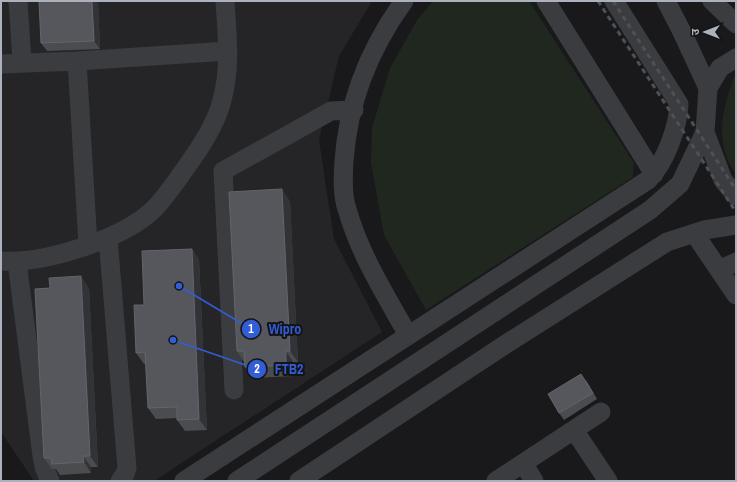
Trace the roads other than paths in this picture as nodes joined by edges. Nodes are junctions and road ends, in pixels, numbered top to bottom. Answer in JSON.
{"nodes":[{"id":1,"x":18,"y":1,"type":"edge"},
{"id":2,"x":225,"y":1,"type":"edge"},
{"id":3,"x":404,"y":1,"type":"edge"},
{"id":4,"x":546,"y":1,"type":"edge"},
{"id":5,"x":614,"y":1,"type":"edge"},
{"id":6,"x":666,"y":1,"type":"edge"},
{"id":7,"x":712,"y":1,"type":"edge"},
{"id":8,"x":736,"y":24,"type":"edge"},
{"id":9,"x":228,"y":51,"type":"junction"},
{"id":10,"x":736,"y":58,"type":"edge"},
{"id":11,"x":22,"y":62,"type":"junction"},
{"id":12,"x":77,"y":62,"type":"junction"},
{"id":13,"x":1,"y":64,"type":"edge"},
{"id":14,"x":708,"y":88,"type":"junction"},
{"id":15,"x":353,"y":110,"type":"junction"},
{"id":16,"x":705,"y":132,"type":"junction"},
{"id":17,"x":654,"y":174,"type":"junction"},
{"id":18,"x":736,"y":196,"type":"edge"},
{"id":19,"x":736,"y":225,"type":"edge"},
{"id":20,"x":694,"y":233,"type":"junction"},
{"id":21,"x":108,"y":238,"type":"junction"},
{"id":22,"x":88,"y":245,"type":"junction"},
{"id":23,"x":9,"y":262,"type":"edge"},
{"id":24,"x":727,"y":266,"type":"edge"},
{"id":25,"x":736,"y":295,"type":"edge"},
{"id":26,"x":408,"y":334,"type":"junction"},
{"id":27,"x":234,"y":390,"type":"dead end"},
{"id":28,"x":321,"y":393,"type":"junction"},
{"id":29,"x":600,"y":412,"type":"dead end"},
{"id":30,"x":338,"y":415,"type":"junction"},
{"id":31,"x":574,"y":430,"type":"junction"},
{"id":32,"x":523,"y":463,"type":"junction"},
{"id":33,"x":50,"y":481,"type":"edge"},
{"id":34,"x":120,"y":481,"type":"edge"},
{"id":35,"x":184,"y":481,"type":"edge"},
{"id":36,"x":237,"y":481,"type":"edge"},
{"id":37,"x":299,"y":481,"type":"edge"},
{"id":38,"x":496,"y":481,"type":"edge"},
{"id":39,"x":534,"y":481,"type":"edge"},
{"id":40,"x":608,"y":481,"type":"edge"}],
"edges":[{"from":1,"to":11,"type":"street"},
{"from":2,"to":9,"type":"street"},
{"from":3,"to":15,"type":"street"},
{"from":4,"to":17,"type":"street"},
{"from":5,"to":17,"type":"street"},
{"from":6,"to":14,"type":"street"},
{"from":7,"to":8,"type":"street"},
{"from":9,"to":12,"type":"street"},
{"from":9,"to":21,"type":"street"},
{"from":10,"to":14,"type":"street"},
{"from":11,"to":12,"type":"street"},
{"from":11,"to":13,"type":"street"},
{"from":12,"to":22,"type":"street"},
{"from":14,"to":16,"type":"street"},
{"from":15,"to":26,"type":"street"},
{"from":15,"to":27,"type":"street"},
{"from":16,"to":18,"type":"street"},
{"from":16,"to":30,"type":"street"},
{"from":17,"to":26,"type":"street"},
{"from":19,"to":20,"type":"street"},
{"from":20,"to":24,"type":"street"},
{"from":20,"to":37,"type":"street"},
{"from":21,"to":22,"type":"street"},
{"from":21,"to":34,"type":"street"},
{"from":22,"to":23,"type":"street"},
{"from":23,"to":33,"type":"street"},
{"from":24,"to":25,"type":"street"},
{"from":26,"to":28,"type":"street"},
{"from":28,"to":30,"type":"street"},
{"from":28,"to":35,"type":"street"},
{"from":29,"to":31,"type":"street"},
{"from":30,"to":36,"type":"street"},
{"from":31,"to":32,"type":"street"},
{"from":31,"to":40,"type":"street"},
{"from":32,"to":38,"type":"street"},
{"from":32,"to":39,"type":"street"}]}
